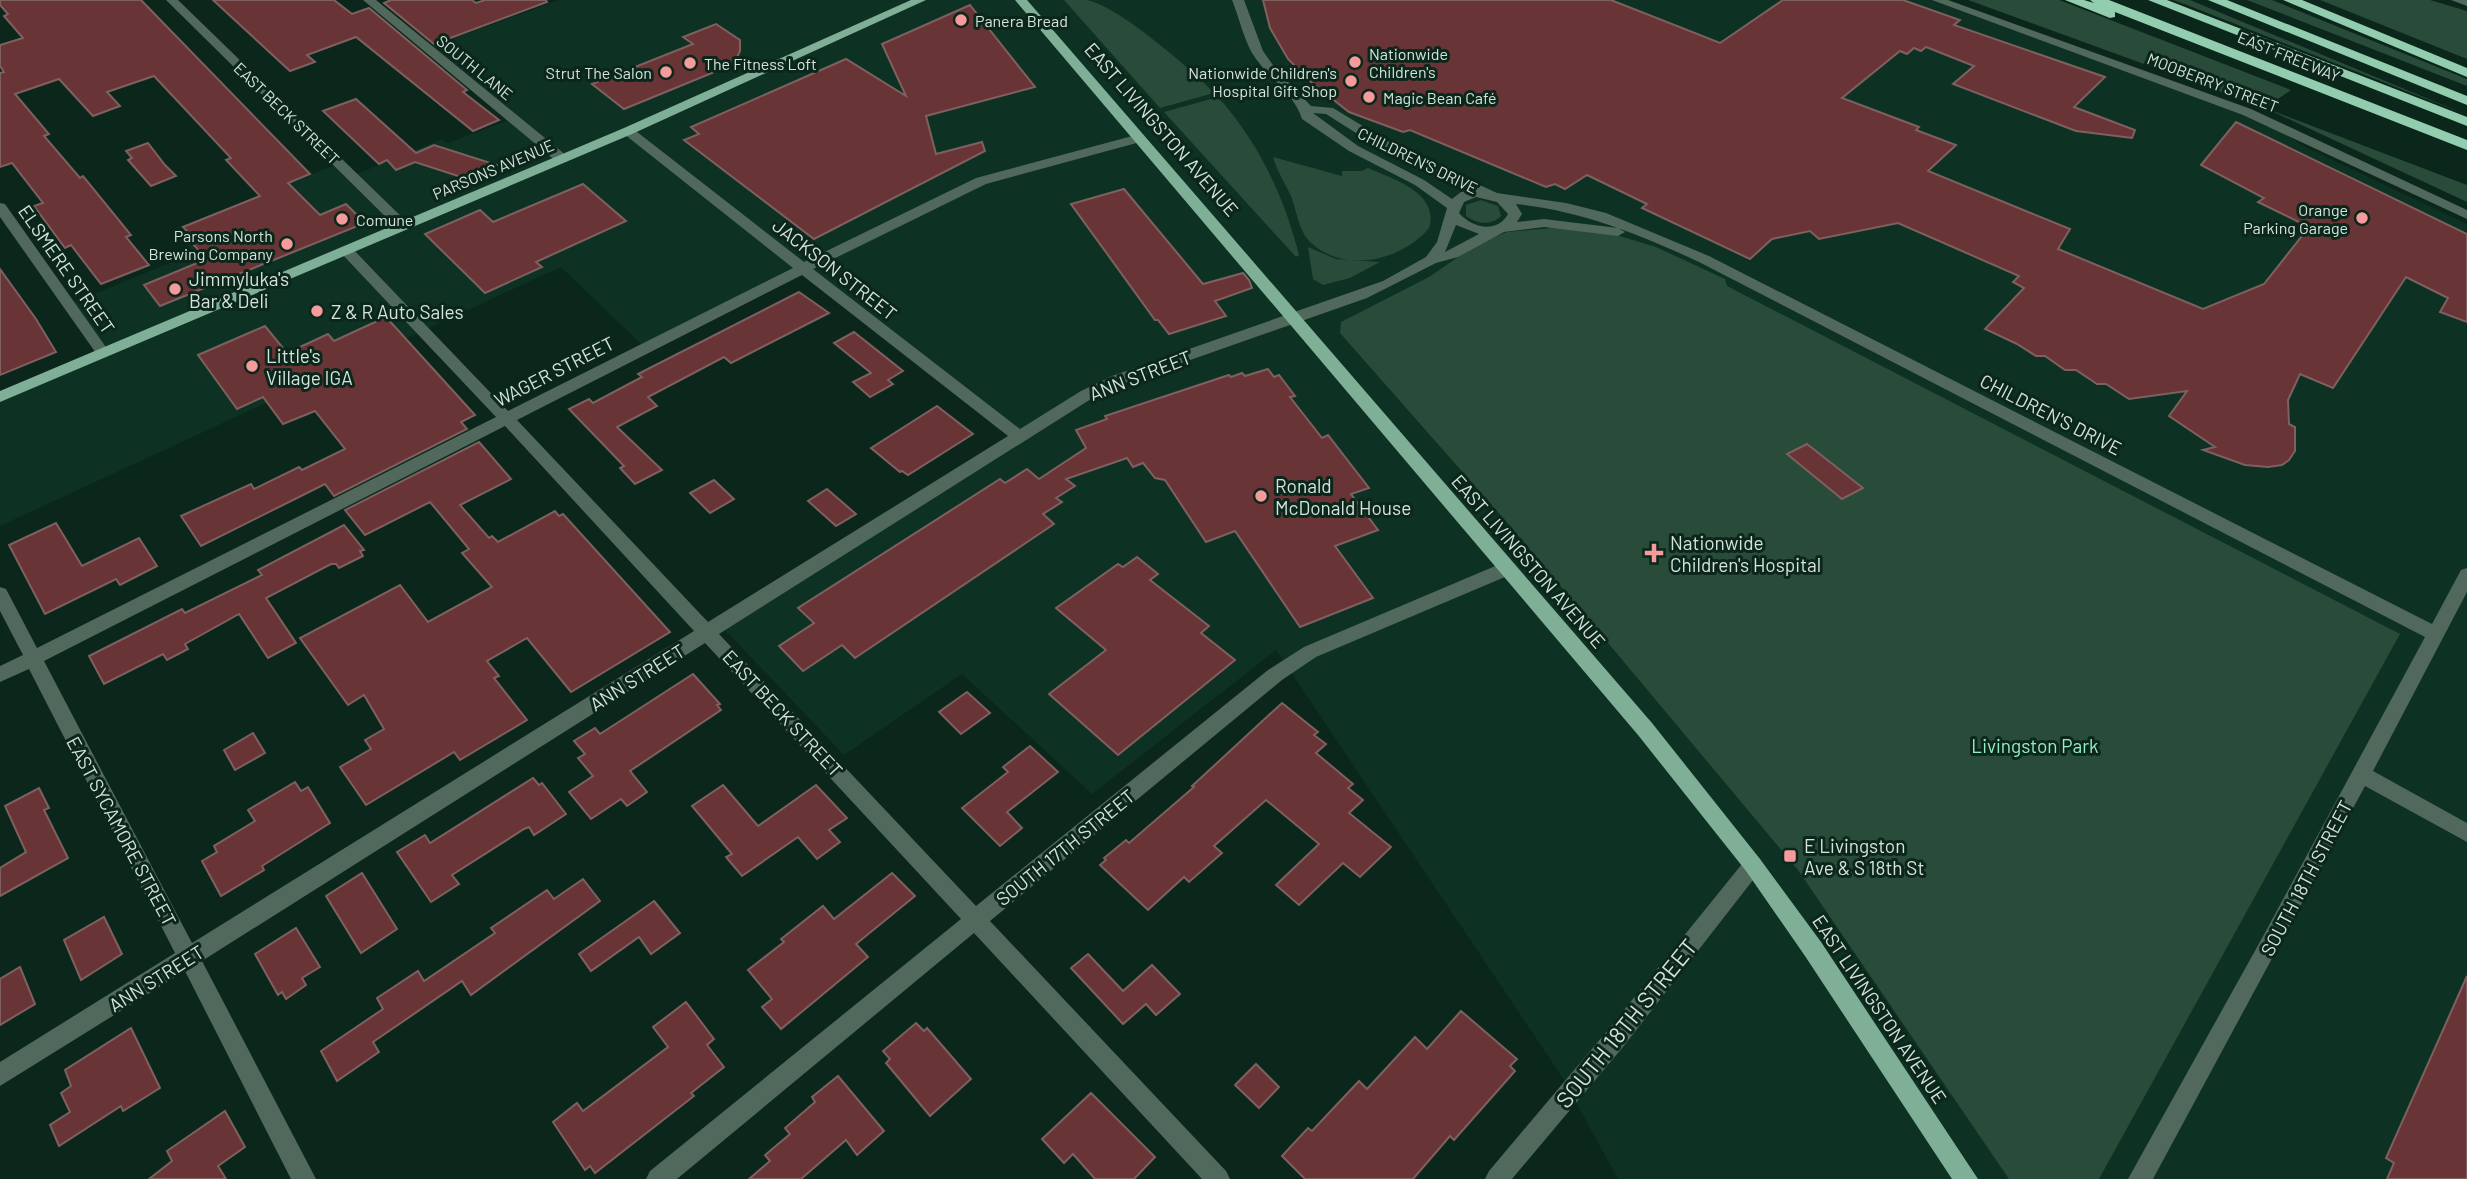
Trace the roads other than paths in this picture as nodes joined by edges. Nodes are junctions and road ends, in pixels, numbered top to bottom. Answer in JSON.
{"nodes":[{"id":1,"x":172,"y":0,"type":"edge"},
{"id":2,"x":369,"y":0,"type":"edge"},
{"id":3,"x":920,"y":0,"type":"edge"},
{"id":4,"x":1021,"y":0,"type":"edge"},
{"id":5,"x":1938,"y":0,"type":"edge"},
{"id":6,"x":2072,"y":0,"type":"edge"},
{"id":7,"x":2097,"y":0,"type":"edge"},
{"id":8,"x":2155,"y":0,"type":"edge"},
{"id":9,"x":2215,"y":0,"type":"edge"},
{"id":10,"x":2290,"y":0,"type":"edge"},
{"id":11,"x":2457,"y":0,"type":"edge"},
{"id":12,"x":1240,"y":1,"type":"edge"},
{"id":13,"x":2467,"y":3,"type":"edge"},
{"id":14,"x":2467,"y":73,"type":"edge"},
{"id":15,"x":2467,"y":101,"type":"edge"},
{"id":16,"x":1307,"y":109,"type":"junction"},
{"id":17,"x":2378,"y":111,"type":"junction"},
{"id":18,"x":2467,"y":122,"type":"edge"},
{"id":19,"x":628,"y":131,"type":"junction"},
{"id":20,"x":1140,"y":138,"type":"junction"},
{"id":21,"x":2467,"y":145,"type":"edge"},
{"id":22,"x":562,"y":159,"type":"junction"},
{"id":23,"x":1496,"y":197,"type":"junction"},
{"id":24,"x":0,"y":207,"type":"edge"},
{"id":25,"x":1451,"y":209,"type":"junction"},
{"id":26,"x":2467,"y":215,"type":"edge"},
{"id":27,"x":403,"y":226,"type":"junction"},
{"id":28,"x":1498,"y":229,"type":"junction"},
{"id":29,"x":1646,"y":235,"type":"junction"},
{"id":30,"x":345,"y":250,"type":"junction"},
{"id":31,"x":1431,"y":260,"type":"junction"},
{"id":32,"x":803,"y":268,"type":"junction"},
{"id":33,"x":1293,"y":319,"type":"junction"},
{"id":34,"x":103,"y":353,"type":"junction"},
{"id":35,"x":0,"y":397,"type":"edge"},
{"id":36,"x":507,"y":419,"type":"junction"},
{"id":37,"x":1019,"y":437,"type":"junction"},
{"id":38,"x":1506,"y":569,"type":"junction"},
{"id":39,"x":2467,"y":575,"type":"edge"},
{"id":40,"x":0,"y":594,"type":"edge"},
{"id":41,"x":708,"y":633,"type":"junction"},
{"id":42,"x":2436,"y":634,"type":"junction"},
{"id":43,"x":33,"y":659,"type":"junction"},
{"id":44,"x":0,"y":675,"type":"edge"},
{"id":45,"x":2361,"y":774,"type":"junction"},
{"id":46,"x":2467,"y":833,"type":"edge"},
{"id":47,"x":1753,"y":865,"type":"junction"},
{"id":48,"x":976,"y":919,"type":"junction"},
{"id":49,"x":189,"y":957,"type":"junction"},
{"id":50,"x":0,"y":1075,"type":"edge"},
{"id":51,"x":304,"y":1179,"type":"edge"},
{"id":52,"x":658,"y":1179,"type":"edge"},
{"id":53,"x":1218,"y":1179,"type":"edge"},
{"id":54,"x":1497,"y":1179,"type":"edge"},
{"id":55,"x":1966,"y":1179,"type":"edge"},
{"id":56,"x":2140,"y":1179,"type":"edge"}],
"edges":[{"from":1,"to":27,"type":"street","name":"EAST BECK STREET"},
{"from":2,"to":22,"type":"street","name":"SOUTH LANE"},
{"from":3,"to":19,"type":"main road","name":"PARSONS AVENUE"},
{"from":4,"to":20,"type":"main road","name":"EAST LIVINGSTON AVENUE"},
{"from":5,"to":26,"type":"street","name":"MOOBERRY STREET"},
{"from":6,"to":17,"type":"highway"},
{"from":7,"to":17,"type":"highway","name":"EAST FREEWAY"},
{"from":8,"to":18,"type":"highway"},
{"from":9,"to":15,"type":"highway","name":"EAST FREEWAY"},
{"from":10,"to":14,"type":"highway"},
{"from":11,"to":13,"type":"street"},
{"from":12,"to":16,"type":"street","name":"CHILDREN'S DRIVE"},
{"from":16,"to":23,"type":"street","name":"CHILDREN'S DRIVE"},
{"from":16,"to":25,"type":"street","name":"CHILDREN'S DRIVE"},
{"from":17,"to":21,"type":"highway","name":"EAST FREEWAY"},
{"from":19,"to":22,"type":"main road","name":"PARSONS AVENUE"},
{"from":19,"to":32,"type":"street","name":"JACKSON STREET"},
{"from":20,"to":32,"type":"street","name":"WAGER STREET"},
{"from":20,"to":33,"type":"main road","name":"EAST LIVINGSTON AVENUE"},
{"from":22,"to":27,"type":"main road","name":"PARSONS AVENUE"},
{"from":23,"to":25,"type":"street"},
{"from":23,"to":28,"type":"street"},
{"from":23,"to":29,"type":"street","name":"CHILDREN'S DRIVE"},
{"from":24,"to":34,"type":"street","name":"ELSMERE STREET"},
{"from":25,"to":28,"type":"street"},
{"from":25,"to":31,"type":"street"},
{"from":27,"to":30,"type":"main road","name":"PARSONS AVENUE"},
{"from":28,"to":29,"type":"street","name":"CHILDREN'S DRIVE"},
{"from":28,"to":31,"type":"street","name":"ANN STREET"},
{"from":29,"to":42,"type":"street","name":"CHILDREN'S DRIVE"},
{"from":30,"to":34,"type":"main road","name":"PARSONS AVENUE"},
{"from":30,"to":36,"type":"street","name":"EAST BECK STREET"},
{"from":31,"to":33,"type":"street","name":"ANN STREET"},
{"from":32,"to":36,"type":"street","name":"WAGER STREET"},
{"from":32,"to":37,"type":"street","name":"JACKSON STREET"},
{"from":33,"to":37,"type":"street","name":"ANN STREET"},
{"from":33,"to":38,"type":"main road","name":"EAST LIVINGSTON AVENUE"},
{"from":34,"to":35,"type":"main road","name":"PARSONS AVENUE"},
{"from":36,"to":41,"type":"street","name":"EAST BECK STREET"},
{"from":36,"to":43,"type":"street","name":"WAGER STREET"},
{"from":37,"to":41,"type":"street","name":"ANN STREET"},
{"from":38,"to":47,"type":"main road","name":"EAST LIVINGSTON AVENUE"},
{"from":38,"to":48,"type":"street","name":"SOUTH 17TH STREET"},
{"from":39,"to":42,"type":"street","name":"SOUTH 18TH STREET"},
{"from":40,"to":43,"type":"street","name":"EAST SYCAMORE STREET"},
{"from":41,"to":48,"type":"street","name":"EAST BECK STREET"},
{"from":41,"to":49,"type":"street","name":"ANN STREET"},
{"from":42,"to":45,"type":"street","name":"SOUTH 18TH STREET"},
{"from":43,"to":44,"type":"street","name":"WAGER STREET"},
{"from":43,"to":49,"type":"street","name":"EAST SYCAMORE STREET"},
{"from":45,"to":46,"type":"street"},
{"from":45,"to":56,"type":"street","name":"SOUTH 18TH STREET"},
{"from":47,"to":54,"type":"street","name":"SOUTH 18TH STREET"},
{"from":47,"to":55,"type":"main road","name":"EAST LIVINGSTON AVENUE"},
{"from":48,"to":52,"type":"street","name":"SOUTH 17TH STREET"},
{"from":48,"to":53,"type":"street","name":"EAST BECK STREET"},
{"from":49,"to":50,"type":"street","name":"ANN STREET"},
{"from":49,"to":51,"type":"street","name":"EAST SYCAMORE STREET"}]}
